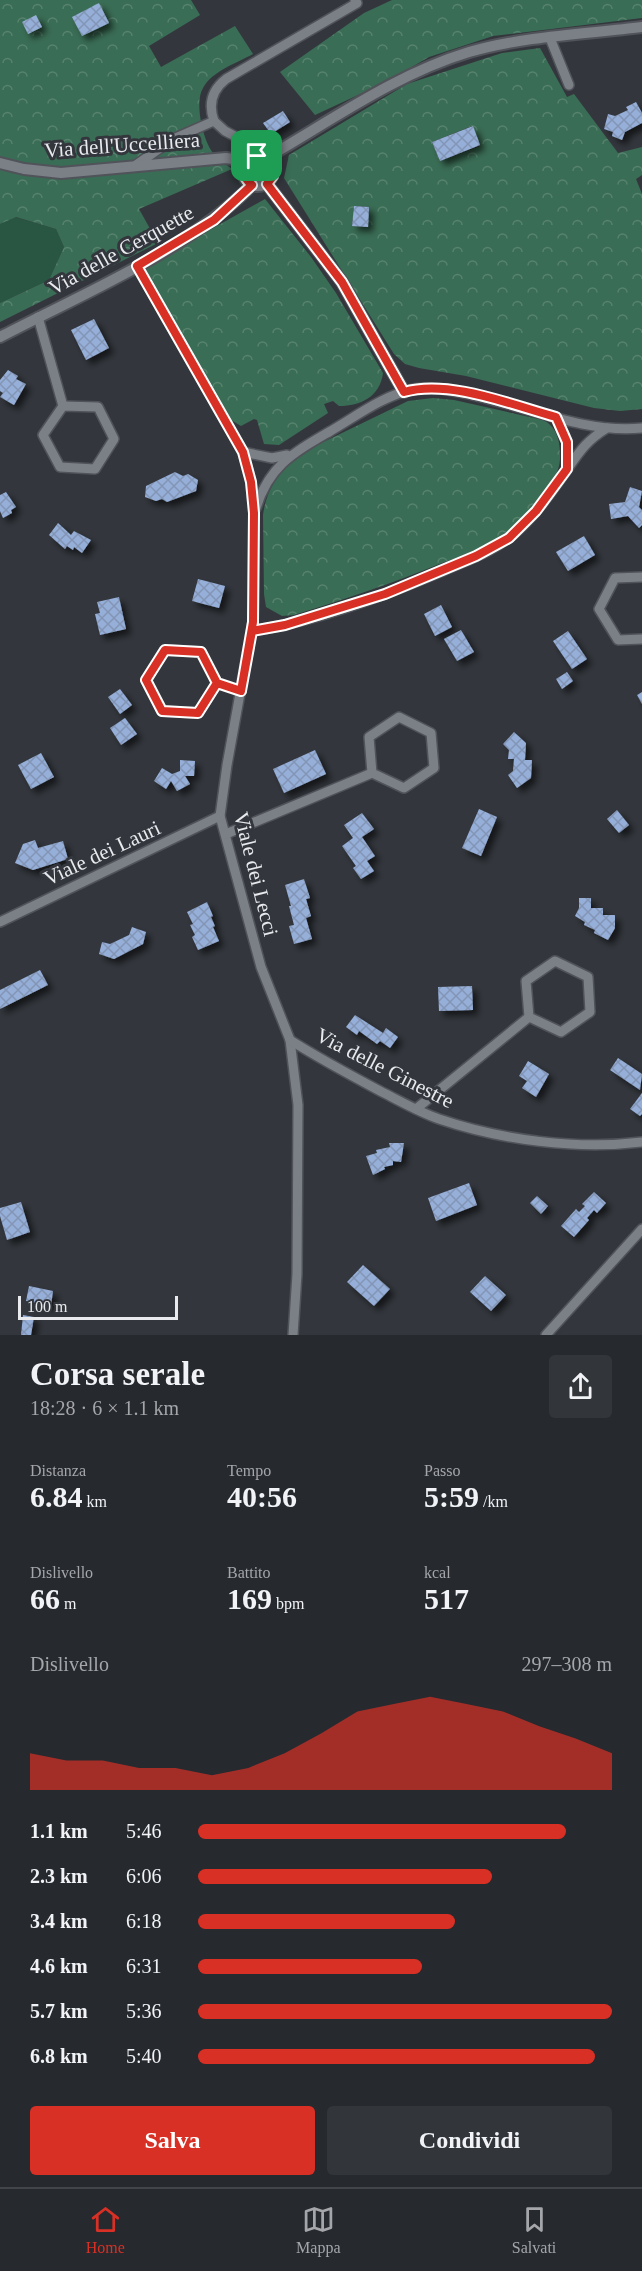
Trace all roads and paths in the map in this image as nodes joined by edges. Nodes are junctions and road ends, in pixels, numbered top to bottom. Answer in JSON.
{"nodes":[{"id":1,"x":358,"y":1,"type":"edge"},
{"id":2,"x":642,"y":27,"type":"edge"},
{"id":3,"x":550,"y":38,"type":"junction"},
{"id":4,"x":569,"y":85,"type":"dead end"},
{"id":5,"x":214,"y":121,"type":"junction"},
{"id":6,"x":262,"y":157,"type":"junction"},
{"id":7,"x":246,"y":161,"type":"junction"},
{"id":8,"x":0,"y":164,"type":"edge"},
{"id":9,"x":136,"y":165,"type":"junction"},
{"id":10,"x":267,"y":184,"type":"junction"},
{"id":11,"x":252,"y":185,"type":"junction"},
{"id":12,"x":137,"y":266,"type":"junction"},
{"id":13,"x":38,"y":317,"type":"junction"},
{"id":14,"x":0,"y":337,"type":"edge"},
{"id":15,"x":404,"y":392,"type":"junction"},
{"id":16,"x":63,"y":406,"type":"junction"},
{"id":17,"x":556,"y":417,"type":"junction"},
{"id":18,"x":607,"y":428,"type":"junction"},
{"id":19,"x":642,"y":428,"type":"edge"},
{"id":20,"x":243,"y":452,"type":"junction"},
{"id":21,"x":292,"y":453,"type":"junction"},
{"id":22,"x":567,"y":469,"type":"junction"},
{"id":23,"x":254,"y":513,"type":"junction"},
{"id":24,"x":642,"y":577,"type":"edge"},
{"id":25,"x":252,"y":631,"type":"junction"},
{"id":26,"x":642,"y":639,"type":"edge"},
{"id":27,"x":217,"y":683,"type":"junction"},
{"id":28,"x":241,"y":691,"type":"junction"},
{"id":29,"x":372,"y":773,"type":"junction"},
{"id":30,"x":220,"y":816,"type":"junction"},
{"id":31,"x":226,"y":834,"type":"junction"},
{"id":32,"x":0,"y":922,"type":"edge"},
{"id":33,"x":529,"y":1017,"type":"junction"},
{"id":34,"x":290,"y":1040,"type":"junction"},
{"id":35,"x":416,"y":1109,"type":"junction"},
{"id":36,"x":642,"y":1142,"type":"edge"},
{"id":37,"x":642,"y":1229,"type":"edge"},
{"id":38,"x":293,"y":1335,"type":"edge"},
{"id":39,"x":546,"y":1335,"type":"edge"}],
"edges":[{"from":1,"to":5,"type":"street"},
{"from":2,"to":3,"type":"street"},
{"from":3,"to":4,"type":"street"},
{"from":3,"to":6,"type":"street"},
{"from":5,"to":6,"type":"street"},
{"from":5,"to":9,"type":"street"},
{"from":6,"to":7,"type":"street"},
{"from":6,"to":10,"type":"street"},
{"from":7,"to":9,"type":"street","name":"Via dell'Uccelliera"},
{"from":7,"to":11,"type":"street"},
{"from":8,"to":9,"type":"street","name":"Via dell'Uccelliera"},
{"from":10,"to":11,"type":"street"},
{"from":10,"to":15,"type":"street"},
{"from":11,"to":12,"type":"street","name":"Via delle Cerquette"},
{"from":12,"to":13,"type":"street","name":"Via delle Cerquette"},
{"from":12,"to":20,"type":"street","name":"Viale dei Lecci"},
{"from":13,"to":14,"type":"street","name":"Via delle Cerquette"},
{"from":13,"to":16,"type":"street"},
{"from":15,"to":17,"type":"street"},
{"from":15,"to":21,"type":"street"},
{"from":16,"to":16,"type":"street"},
{"from":17,"to":18,"type":"street"},
{"from":17,"to":22,"type":"street"},
{"from":18,"to":19,"type":"street"},
{"from":18,"to":22,"type":"street"},
{"from":20,"to":21,"type":"street"},
{"from":20,"to":23,"type":"street","name":"Viale dei Lecci"},
{"from":21,"to":23,"type":"street"},
{"from":22,"to":25,"type":"street"},
{"from":23,"to":25,"type":"street","name":"Viale dei Lecci"},
{"from":24,"to":26,"type":"street"},
{"from":25,"to":28,"type":"street","name":"Viale dei Lecci"},
{"from":27,"to":27,"type":"street"},
{"from":27,"to":28,"type":"street"},
{"from":28,"to":30,"type":"street","name":"Viale dei Lecci"},
{"from":29,"to":29,"type":"street"},
{"from":29,"to":31,"type":"street"},
{"from":30,"to":31,"type":"street","name":"Viale dei Lecci"},
{"from":30,"to":32,"type":"street","name":"Viale dei Lauri"},
{"from":31,"to":34,"type":"street","name":"Viale dei Lecci"},
{"from":33,"to":33,"type":"street"},
{"from":33,"to":35,"type":"street"},
{"from":34,"to":35,"type":"street","name":"Via delle Ginestre"},
{"from":34,"to":38,"type":"street","name":"Viale dei Lecci"},
{"from":35,"to":36,"type":"street","name":"Via delle Ginestre"},
{"from":37,"to":39,"type":"street"}]}
